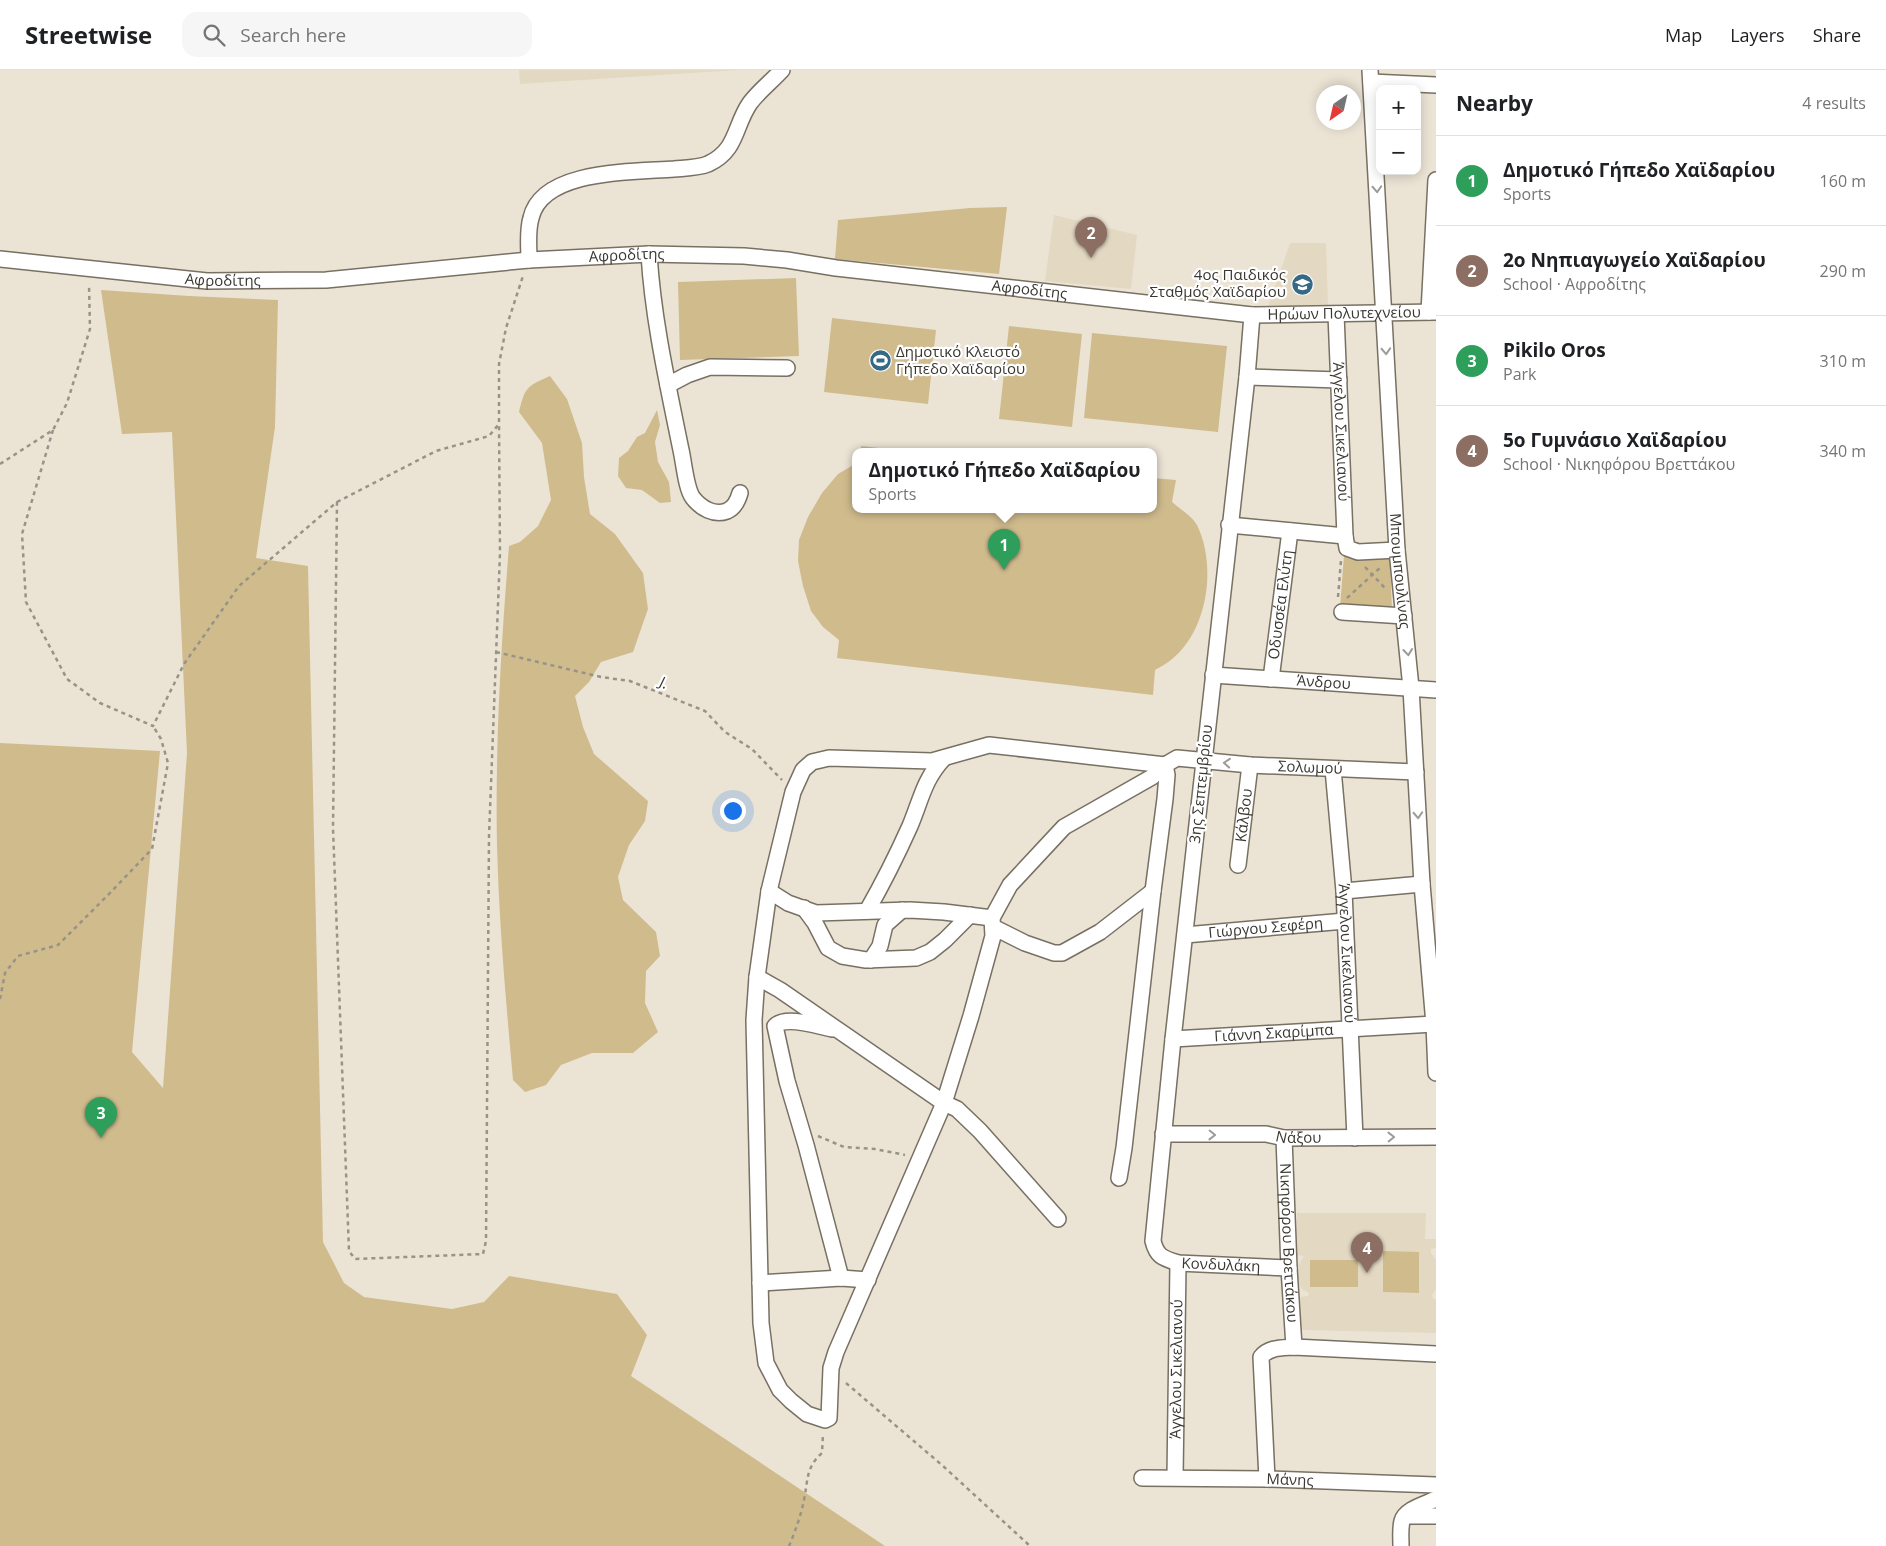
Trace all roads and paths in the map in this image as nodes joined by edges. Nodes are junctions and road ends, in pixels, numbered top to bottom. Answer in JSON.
{"nodes":[{"id":1,"x":782,"y":70,"type":"edge"},
{"id":2,"x":1371,"y":76,"type":"edge"},
{"id":3,"x":1436,"y":85,"type":"edge"},
{"id":4,"x":1436,"y":180,"type":"edge"},
{"id":5,"x":649,"y":254,"type":"junction"},
{"id":6,"x":0,"y":259,"type":"edge"},
{"id":7,"x":529,"y":260,"type":"junction"},
{"id":8,"x":88,"y":269,"type":"junction"},
{"id":9,"x":1432,"y":312,"type":"edge"},
{"id":10,"x":1336,"y":314,"type":"junction"},
{"id":11,"x":1384,"y":314,"type":"junction"},
{"id":12,"x":1252,"y":315,"type":"junction"},
{"id":13,"x":787,"y":368,"type":"dead end"},
{"id":14,"x":1247,"y":377,"type":"junction"},
{"id":15,"x":1339,"y":380,"type":"junction"},
{"id":16,"x":668,"y":385,"type":"junction"},
{"id":17,"x":499,"y":424,"type":"junction"},
{"id":18,"x":53,"y":430,"type":"junction"},
{"id":19,"x":0,"y":464,"type":"edge"},
{"id":20,"x":740,"y":493,"type":"dead end"},
{"id":21,"x":337,"y":502,"type":"junction"},
{"id":22,"x":1229,"y":525,"type":"junction"},
{"id":23,"x":1290,"y":530,"type":"junction"},
{"id":24,"x":1349,"y":545,"type":"junction"},
{"id":25,"x":1397,"y":552,"type":"junction"},
{"id":26,"x":1371,"y":575,"type":"junction"},
{"id":27,"x":1403,"y":610,"type":"junction"},
{"id":28,"x":1340,"y":611,"type":"junction"},
{"id":29,"x":496,"y":652,"type":"junction"},
{"id":30,"x":1212,"y":675,"type":"junction"},
{"id":31,"x":1271,"y":679,"type":"junction"},
{"id":32,"x":1411,"y":688,"type":"junction"},
{"id":33,"x":1436,"y":690,"type":"edge"},
{"id":34,"x":153,"y":726,"type":"junction"},
{"id":35,"x":944,"y":758,"type":"junction"},
{"id":36,"x":1204,"y":761,"type":"junction"},
{"id":37,"x":1165,"y":765,"type":"junction"},
{"id":38,"x":1250,"y":765,"type":"junction"},
{"id":39,"x":1333,"y":769,"type":"junction"},
{"id":40,"x":1416,"y":772,"type":"junction"},
{"id":41,"x":793,"y":792,"type":"junction"},
{"id":42,"x":1238,"y":865,"type":"dead end"},
{"id":43,"x":1422,"y":884,"type":"junction"},
{"id":44,"x":769,"y":890,"type":"junction"},
{"id":45,"x":1153,"y":891,"type":"junction"},
{"id":46,"x":1344,"y":891,"type":"junction"},
{"id":47,"x":804,"y":908,"type":"junction"},
{"id":48,"x":902,"y":910,"type":"junction"},
{"id":49,"x":867,"y":911,"type":"junction"},
{"id":50,"x":970,"y":915,"type":"junction"},
{"id":51,"x":1345,"y":921,"type":"junction"},
{"id":52,"x":992,"y":922,"type":"junction"},
{"id":53,"x":1185,"y":935,"type":"junction"},
{"id":54,"x":871,"y":960,"type":"junction"},
{"id":55,"x":757,"y":977,"type":"junction"},
{"id":56,"x":0,"y":999,"type":"edge"},
{"id":57,"x":1434,"y":1024,"type":"junction"},
{"id":58,"x":1351,"y":1029,"type":"junction"},
{"id":59,"x":840,"y":1031,"type":"junction"},
{"id":60,"x":1173,"y":1038,"type":"junction"},
{"id":61,"x":1436,"y":1073,"type":"edge"},
{"id":62,"x":944,"y":1103,"type":"junction"},
{"id":63,"x":801,"y":1128,"type":"junction"},
{"id":64,"x":1163,"y":1134,"type":"junction"},
{"id":65,"x":1436,"y":1137,"type":"edge"},
{"id":66,"x":1284,"y":1138,"type":"junction"},
{"id":67,"x":1355,"y":1138,"type":"junction"},
{"id":68,"x":923,"y":1152,"type":"junction"},
{"id":69,"x":1118,"y":1178,"type":"dead end"},
{"id":70,"x":1058,"y":1219,"type":"dead end"},
{"id":71,"x":1156,"y":1252,"type":"joint"},
{"id":72,"x":1178,"y":1263,"type":"junction"},
{"id":73,"x":1289,"y":1268,"type":"junction"},
{"id":74,"x":841,"y":1278,"type":"junction"},
{"id":75,"x":868,"y":1280,"type":"junction"},
{"id":76,"x":760,"y":1283,"type":"junction"},
{"id":77,"x":1294,"y":1347,"type":"junction"},
{"id":78,"x":1436,"y":1354,"type":"edge"},
{"id":79,"x":831,"y":1368,"type":"junction"},
{"id":80,"x":825,"y":1420,"type":"junction"},
{"id":81,"x":1175,"y":1477,"type":"junction"},
{"id":82,"x":1142,"y":1478,"type":"dead end"},
{"id":83,"x":1267,"y":1478,"type":"junction"},
{"id":84,"x":1436,"y":1485,"type":"edge"},
{"id":85,"x":1436,"y":1499,"type":"edge"},
{"id":86,"x":1405,"y":1516,"type":"junction"},
{"id":87,"x":1436,"y":1516,"type":"edge"},
{"id":88,"x":789,"y":1546,"type":"edge"},
{"id":89,"x":1030,"y":1546,"type":"edge"},
{"id":90,"x":1401,"y":1546,"type":"edge"}],
"edges":[{"from":1,"to":7,"type":"street"},
{"from":2,"to":3,"type":"street"},
{"from":2,"to":11,"type":"street","name":"Μπουμπουλίνας","one_way":true},
{"from":4,"to":9,"type":"street"},
{"from":5,"to":7,"type":"street","name":"Αφροδίτης"},
{"from":5,"to":12,"type":"street","name":"Αφροδίτης"},
{"from":5,"to":16,"type":"street"},
{"from":6,"to":8,"type":"street","name":"Αφροδίτης"},
{"from":7,"to":8,"type":"street","name":"Αφροδίτης"},
{"from":7,"to":17,"type":"path"},
{"from":8,"to":18,"type":"path"},
{"from":9,"to":11,"type":"street","name":"Ηρώων Πολυτεχνείου"},
{"from":10,"to":11,"type":"street","name":"Ηρώων Πολυτεχνείου"},
{"from":10,"to":12,"type":"street","name":"Ηρώων Πολυτεχνείου"},
{"from":10,"to":15,"type":"street","name":"Άγγελου Σικελιανού"},
{"from":11,"to":25,"type":"street","name":"Μπουμπουλίνας","one_way":true},
{"from":12,"to":14,"type":"street","name":"3ης Σεπτεμβρίου"},
{"from":13,"to":16,"type":"street"},
{"from":14,"to":15,"type":"street"},
{"from":14,"to":22,"type":"street","name":"3ης Σεπτεμβρίου"},
{"from":15,"to":24,"type":"street","name":"Άγγελου Σικελιανού"},
{"from":16,"to":20,"type":"street"},
{"from":17,"to":21,"type":"path"},
{"from":17,"to":29,"type":"path"},
{"from":18,"to":19,"type":"path"},
{"from":18,"to":34,"type":"path"},
{"from":21,"to":29,"type":"path"},
{"from":21,"to":34,"type":"path"},
{"from":22,"to":23,"type":"street"},
{"from":22,"to":30,"type":"street","name":"3ης Σεπτεμβρίου"},
{"from":23,"to":24,"type":"street"},
{"from":23,"to":31,"type":"street","name":"Οδυσσέα Ελύτη"},
{"from":24,"to":25,"type":"street"},
{"from":24,"to":26,"type":"path"},
{"from":24,"to":28,"type":"path"},
{"from":25,"to":26,"type":"path"},
{"from":25,"to":27,"type":"street","name":"Μπουμπουλίνας"},
{"from":26,"to":27,"type":"path"},
{"from":26,"to":28,"type":"path"},
{"from":27,"to":28,"type":"street"},
{"from":27,"to":32,"type":"street","name":"Μπουμπουλίνας","one_way":true},
{"from":29,"to":41,"type":"path","name":"J."},
{"from":30,"to":31,"type":"street","name":"Άνδρου"},
{"from":30,"to":36,"type":"street","name":"3ης Σεπτεμβρίου"},
{"from":31,"to":32,"type":"street","name":"Άνδρου"},
{"from":32,"to":33,"type":"street","name":"Άνδρου"},
{"from":32,"to":40,"type":"street","name":"Μπουμπουλίνας"},
{"from":34,"to":56,"type":"path"},
{"from":35,"to":37,"type":"street"},
{"from":35,"to":41,"type":"street"},
{"from":35,"to":49,"type":"street"},
{"from":36,"to":37,"type":"street","name":"Σολωμού"},
{"from":38,"to":36,"type":"street","name":"Σολωμού","one_way":true},
{"from":36,"to":53,"type":"street","name":"3ης Σεπτεμβρίου"},
{"from":37,"to":45,"type":"street"},
{"from":37,"to":52,"type":"street"},
{"from":38,"to":39,"type":"street","name":"Σολωμού"},
{"from":38,"to":42,"type":"street","name":"Κάλβου"},
{"from":39,"to":40,"type":"street","name":"Σολωμού"},
{"from":39,"to":46,"type":"street","name":"Άγγελου Σικελιανού"},
{"from":40,"to":43,"type":"street","name":"Μπουμπουλίνας","one_way":true},
{"from":41,"to":44,"type":"street"},
{"from":43,"to":46,"type":"street"},
{"from":43,"to":57,"type":"street","name":"Μπουμπουλίνας"},
{"from":44,"to":47,"type":"street"},
{"from":44,"to":55,"type":"street"},
{"from":45,"to":52,"type":"street"},
{"from":45,"to":69,"type":"street"},
{"from":46,"to":51,"type":"street","name":"Άγγελου Σικελιανού"},
{"from":47,"to":49,"type":"street"},
{"from":47,"to":54,"type":"street"},
{"from":48,"to":49,"type":"street"},
{"from":48,"to":50,"type":"street"},
{"from":48,"to":54,"type":"street"},
{"from":50,"to":52,"type":"street"},
{"from":50,"to":54,"type":"street"},
{"from":51,"to":53,"type":"street","name":"Γιώργου Σεφέρη"},
{"from":51,"to":58,"type":"street","name":"Άγγελου Σικελιανού"},
{"from":52,"to":62,"type":"street"},
{"from":53,"to":60,"type":"street","name":"3ης Σεπτεμβρίου"},
{"from":55,"to":59,"type":"street"},
{"from":55,"to":76,"type":"street"},
{"from":57,"to":58,"type":"street","name":"Γιάννη Σκαρίμπα"},
{"from":57,"to":61,"type":"street","name":"Μπουμπουλίνας"},
{"from":58,"to":60,"type":"street","name":"Γιάννη Σκαρίμπα"},
{"from":58,"to":67,"type":"street","name":"Άγγελου Σικελιανού"},
{"from":59,"to":62,"type":"street"},
{"from":59,"to":63,"type":"street"},
{"from":60,"to":64,"type":"street","name":"3ης Σεπτεμβρίου"},
{"from":62,"to":68,"type":"street"},
{"from":62,"to":70,"type":"street"},
{"from":63,"to":68,"type":"path"},
{"from":63,"to":74,"type":"street"},
{"from":64,"to":66,"type":"street","name":"Νάξου","one_way":true},
{"from":64,"to":71,"type":"street","name":"3ης Σεπτεμβρίου"},
{"from":67,"to":65,"type":"street","name":"Νάξου","one_way":true},
{"from":66,"to":67,"type":"street","name":"Νάξου"},
{"from":66,"to":73,"type":"street","name":"Νικηφόρου Βρεττάκου"},
{"from":68,"to":75,"type":"street"},
{"from":71,"to":72,"type":"street","name":"Κονδυλάκη"},
{"from":72,"to":73,"type":"street","name":"Κονδυλάκη"},
{"from":72,"to":81,"type":"street","name":"Άγγελου Σικελιανού"},
{"from":73,"to":77,"type":"street","name":"Νικηφόρου Βρεττάκου"},
{"from":74,"to":75,"type":"street"},
{"from":74,"to":76,"type":"street"},
{"from":75,"to":79,"type":"street"},
{"from":76,"to":80,"type":"street"},
{"from":77,"to":78,"type":"street"},
{"from":77,"to":83,"type":"street"},
{"from":79,"to":80,"type":"street"},
{"from":79,"to":89,"type":"path"},
{"from":80,"to":88,"type":"path"},
{"from":81,"to":82,"type":"street","name":"Μάνης"},
{"from":81,"to":83,"type":"street","name":"Μάνης"},
{"from":83,"to":84,"type":"street","name":"Μάνης"},
{"from":85,"to":86,"type":"street"},
{"from":86,"to":87,"type":"street"},
{"from":86,"to":90,"type":"street"}]}
